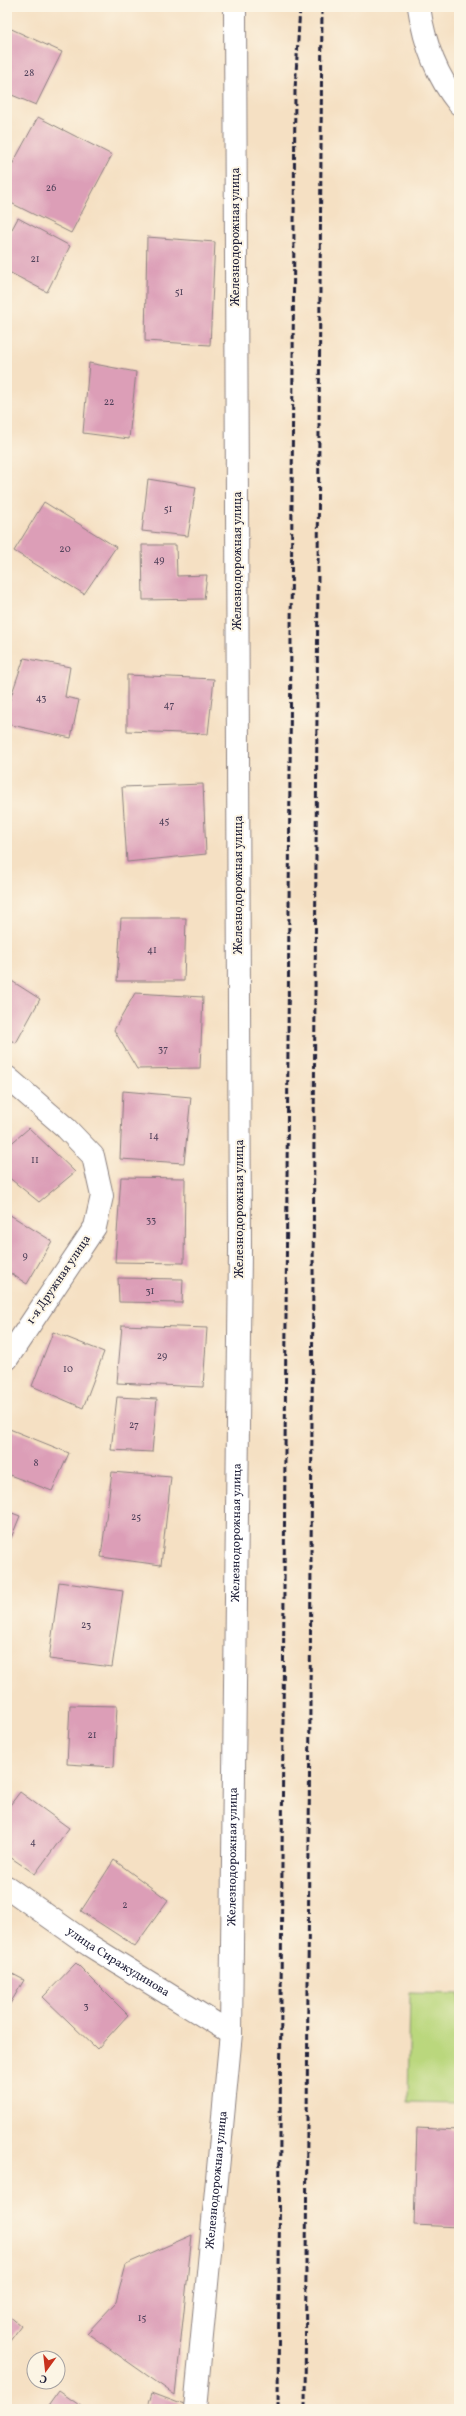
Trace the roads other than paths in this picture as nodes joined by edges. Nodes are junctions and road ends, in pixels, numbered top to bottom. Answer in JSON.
{"nodes":[{"id":1,"x":235,"y":7,"type":"edge"},
{"id":2,"x":419,"y":7,"type":"edge"},
{"id":3,"x":459,"y":104,"type":"edge"},
{"id":4,"x":7,"y":1077,"type":"edge"},
{"id":5,"x":7,"y":1359,"type":"edge"},
{"id":6,"x":7,"y":1887,"type":"edge"},
{"id":7,"x":231,"y":2033,"type":"junction"},
{"id":8,"x":195,"y":2409,"type":"edge"}],
"edges":[{"from":1,"to":7,"type":"street","name":"Железнодорожная улица"},
{"from":2,"to":3,"type":"street"},
{"from":4,"to":5,"type":"street","name":"1-я Дружная улица"},
{"from":6,"to":7,"type":"street","name":"улица Сиражудинова"},
{"from":7,"to":8,"type":"street","name":"Железнодорожная улица"}]}
